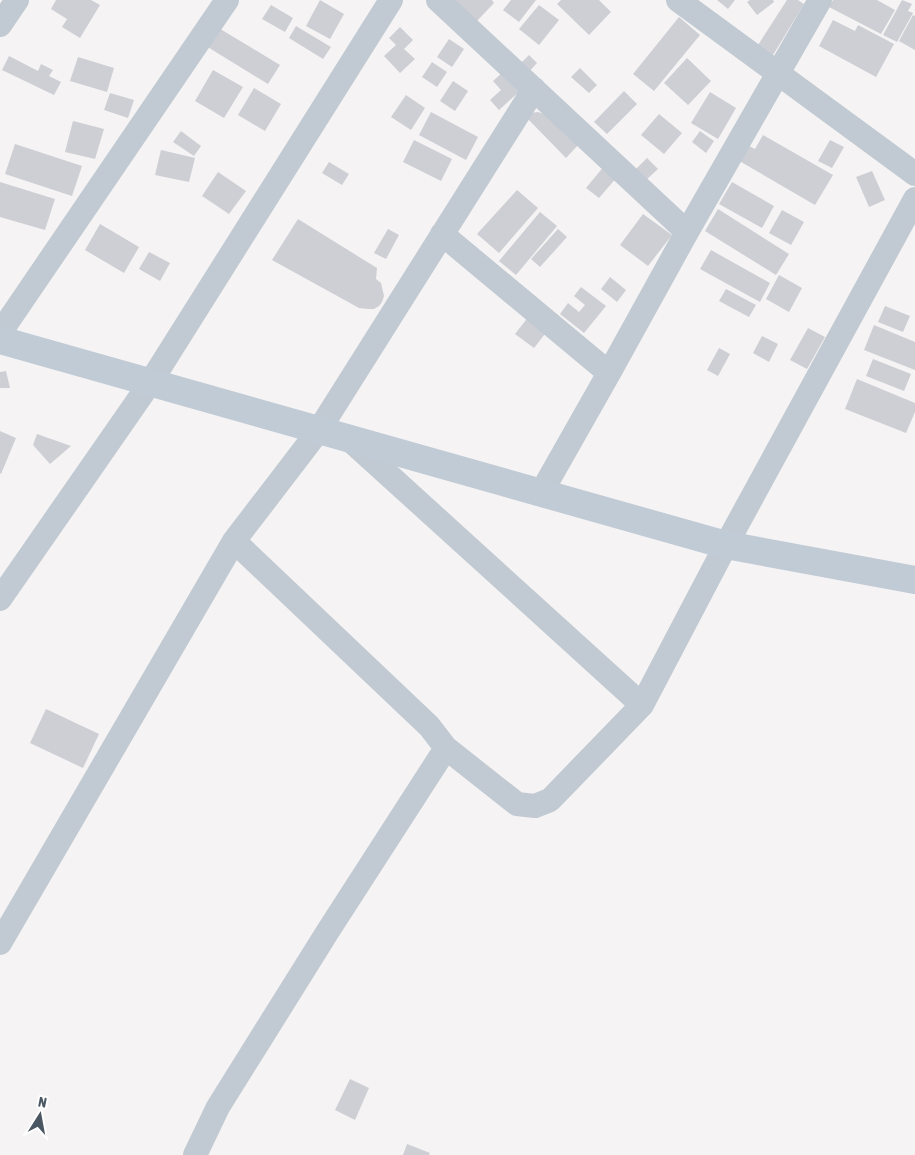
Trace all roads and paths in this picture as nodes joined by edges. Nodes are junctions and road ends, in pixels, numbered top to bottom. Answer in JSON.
{"nodes":[{"id":1,"x":18,"y":0,"type":"edge"},
{"id":2,"x":227,"y":0,"type":"edge"},
{"id":3,"x":390,"y":0,"type":"edge"},
{"id":4,"x":438,"y":0,"type":"edge"},
{"id":5,"x":678,"y":0,"type":"edge"},
{"id":6,"x":820,"y":0,"type":"edge"},
{"id":7,"x":0,"y":25,"type":"edge"},
{"id":8,"x":778,"y":73,"type":"junction"},
{"id":9,"x":534,"y":89,"type":"junction"},
{"id":10,"x":915,"y":174,"type":"edge"},
{"id":11,"x":915,"y":199,"type":"edge"},
{"id":12,"x":687,"y":232,"type":"junction"},
{"id":13,"x":442,"y":234,"type":"junction"},
{"id":14,"x":0,"y":333,"type":"edge"},
{"id":15,"x":0,"y":340,"type":"edge"},
{"id":16,"x":609,"y":373,"type":"junction"},
{"id":17,"x":150,"y":383,"type":"junction"},
{"id":18,"x":319,"y":430,"type":"junction"},
{"id":19,"x":349,"y":439,"type":"junction"},
{"id":20,"x":541,"y":493,"type":"junction"},
{"id":21,"x":234,"y":541,"type":"junction"},
{"id":22,"x":726,"y":545,"type":"junction"},
{"id":23,"x":915,"y":580,"type":"edge"},
{"id":24,"x":0,"y":599,"type":"edge"},
{"id":25,"x":642,"y":705,"type":"junction"},
{"id":26,"x":446,"y":748,"type":"junction"},
{"id":27,"x":0,"y":943,"type":"edge"},
{"id":28,"x":196,"y":1155,"type":"edge"}],
"edges":[{"from":1,"to":7,"type":"street"},
{"from":2,"to":14,"type":"street"},
{"from":3,"to":17,"type":"street"},
{"from":4,"to":9,"type":"street"},
{"from":5,"to":8,"type":"street"},
{"from":6,"to":8,"type":"street"},
{"from":8,"to":10,"type":"street"},
{"from":8,"to":12,"type":"street"},
{"from":9,"to":12,"type":"street"},
{"from":9,"to":13,"type":"street"},
{"from":11,"to":22,"type":"street"},
{"from":12,"to":16,"type":"street"},
{"from":13,"to":16,"type":"street"},
{"from":13,"to":18,"type":"street"},
{"from":15,"to":17,"type":"street"},
{"from":16,"to":20,"type":"street"},
{"from":17,"to":18,"type":"street"},
{"from":17,"to":24,"type":"street"},
{"from":18,"to":19,"type":"street"},
{"from":18,"to":21,"type":"street"},
{"from":19,"to":20,"type":"street"},
{"from":19,"to":25,"type":"street"},
{"from":20,"to":22,"type":"street"},
{"from":21,"to":26,"type":"street"},
{"from":21,"to":27,"type":"street"},
{"from":22,"to":23,"type":"street"},
{"from":22,"to":25,"type":"street"},
{"from":25,"to":26,"type":"street"},
{"from":26,"to":28,"type":"street"}]}
